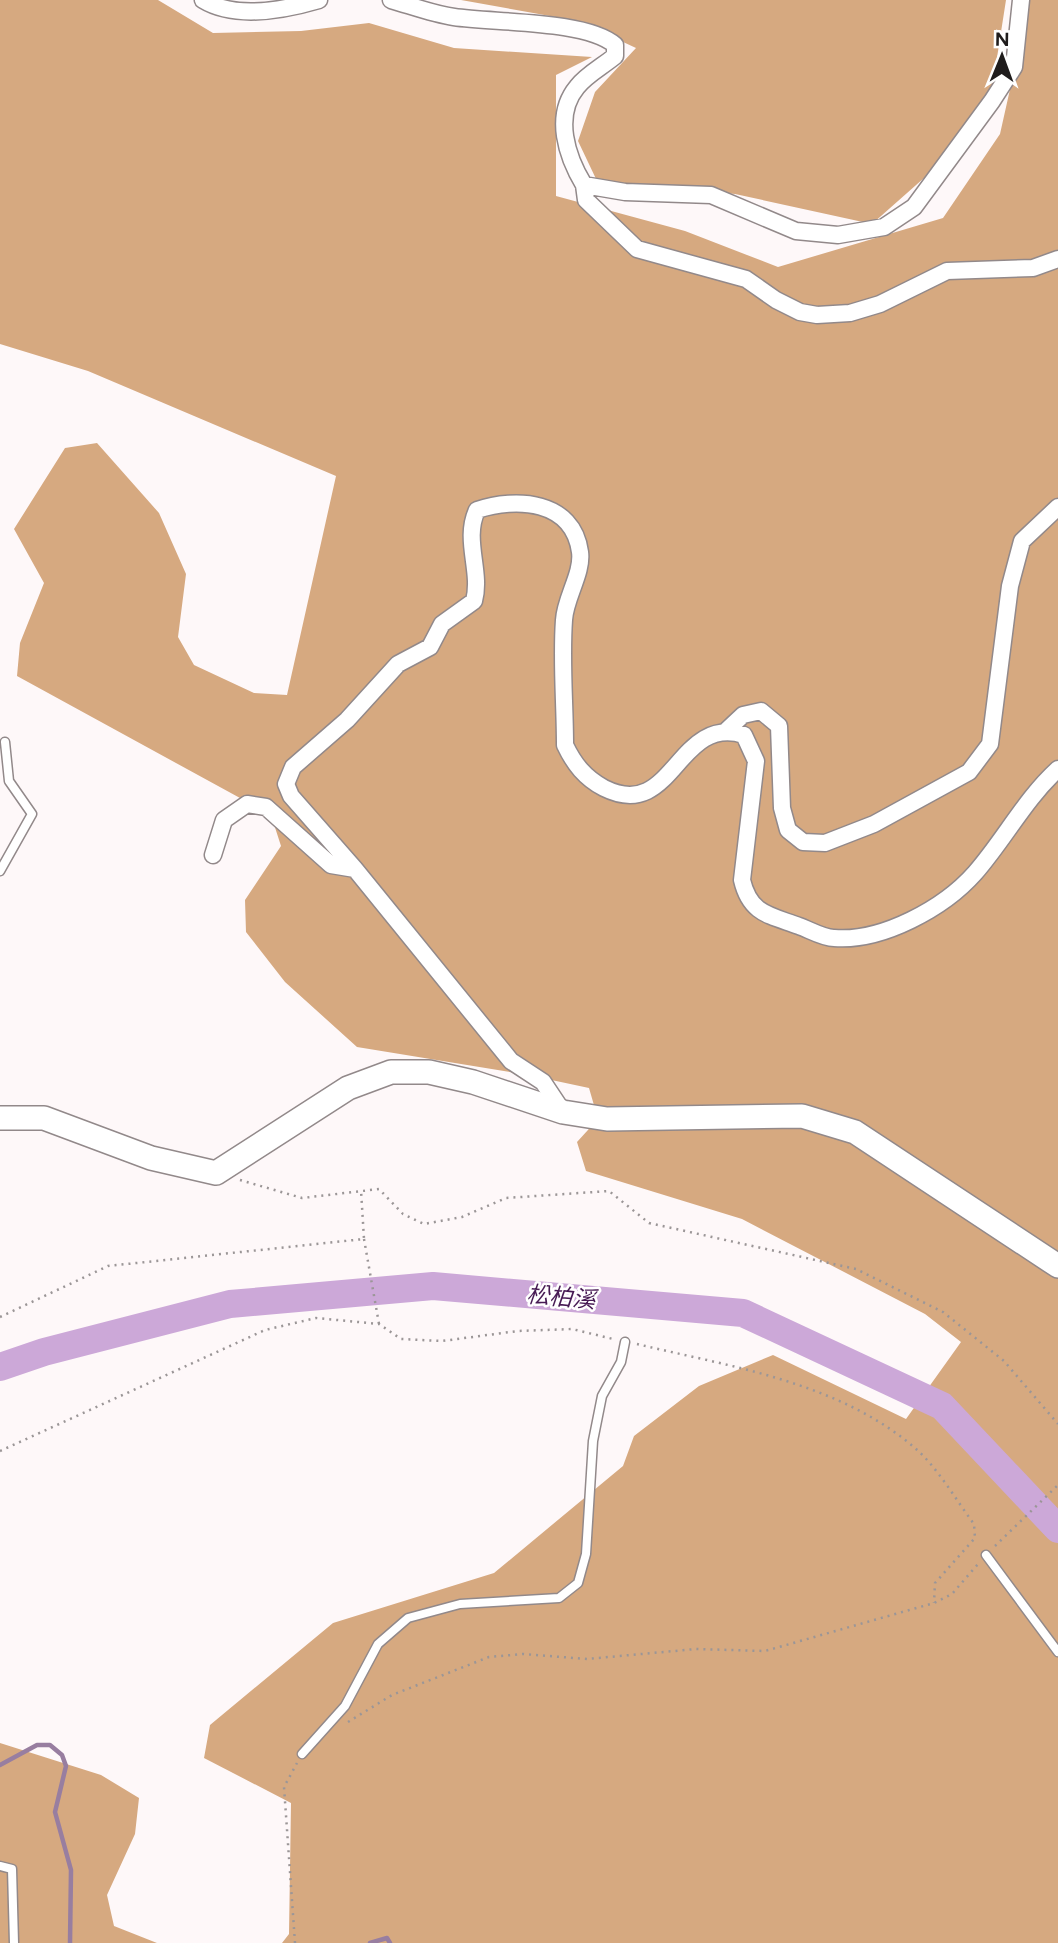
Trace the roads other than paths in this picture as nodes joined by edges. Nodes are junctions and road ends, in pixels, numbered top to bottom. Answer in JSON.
{"nodes":[{"id":1,"x":203,"y":0,"type":"edge"},
{"id":2,"x":319,"y":0,"type":"edge"},
{"id":3,"x":391,"y":0,"type":"edge"},
{"id":4,"x":1021,"y":0,"type":"edge"},
{"id":5,"x":584,"y":185,"type":"junction"},
{"id":6,"x":1058,"y":259,"type":"edge"},
{"id":7,"x":1058,"y":507,"type":"edge"},
{"id":8,"x":727,"y":730,"type":"junction"},
{"id":9,"x":5,"y":742,"type":"dead end"},
{"id":10,"x":1058,"y":769,"type":"edge"},
{"id":11,"x":213,"y":855,"type":"dead end"},
{"id":12,"x":355,"y":869,"type":"junction"},
{"id":13,"x":0,"y":871,"type":"edge"},
{"id":14,"x":563,"y":1112,"type":"junction"},
{"id":15,"x":0,"y":1118,"type":"edge"},
{"id":16,"x":1058,"y":1266,"type":"edge"},
{"id":17,"x":625,"y":1342,"type":"road end"},
{"id":18,"x":986,"y":1555,"type":"road end"},
{"id":19,"x":1058,"y":1652,"type":"edge"},
{"id":20,"x":302,"y":1754,"type":"road end"},
{"id":21,"x":0,"y":1866,"type":"edge"},
{"id":22,"x":14,"y":1943,"type":"edge"}],
"edges":[{"from":1,"to":2,"type":"street"},
{"from":3,"to":5,"type":"street"},
{"from":4,"to":5,"type":"street"},
{"from":5,"to":6,"type":"street"},
{"from":7,"to":8,"type":"street"},
{"from":8,"to":10,"type":"street"},
{"from":8,"to":12,"type":"street"},
{"from":9,"to":13,"type":"lane"},
{"from":11,"to":12,"type":"street"},
{"from":12,"to":14,"type":"street"},
{"from":14,"to":15,"type":"main road"},
{"from":14,"to":16,"type":"main road"},
{"from":17,"to":20,"type":"lane"},
{"from":18,"to":19,"type":"lane"},
{"from":21,"to":22,"type":"lane"}]}
